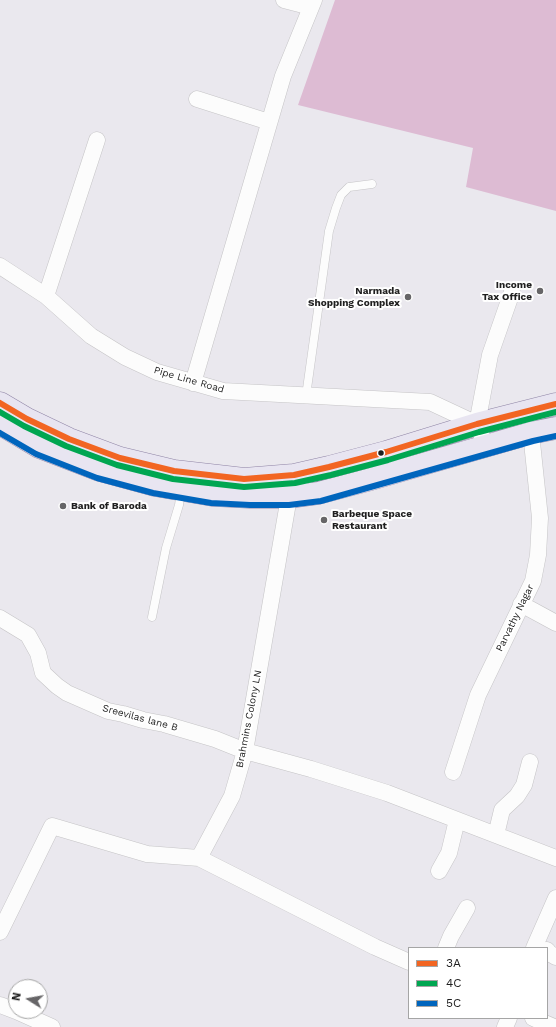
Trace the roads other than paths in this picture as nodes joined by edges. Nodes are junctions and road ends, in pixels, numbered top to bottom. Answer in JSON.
{"nodes":[{"id":1,"x":284,"y":0,"type":"edge"},
{"id":2,"x":312,"y":4,"type":"edge"},
{"id":3,"x":197,"y":99,"type":"dead end"},
{"id":4,"x":270,"y":122,"type":"junction"},
{"id":5,"x":97,"y":140,"type":"dead end"},
{"id":6,"x":372,"y":184,"type":"dead end"},
{"id":7,"x":0,"y":266,"type":"edge"},
{"id":8,"x":512,"y":292,"type":"dead end"},
{"id":9,"x":46,"y":296,"type":"junction"},
{"id":10,"x":194,"y":383,"type":"junction"},
{"id":11,"x":306,"y":396,"type":"junction"},
{"id":12,"x":0,"y":403,"type":"edge"},
{"id":13,"x":554,"y":405,"type":"edge"},
{"id":14,"x":0,"y":424,"type":"edge"},
{"id":15,"x":477,"y":424,"type":"junction"},
{"id":16,"x":548,"y":430,"type":"edge"},
{"id":17,"x":486,"y":446,"type":"junction"},
{"id":18,"x":290,"y":475,"type":"junction"},
{"id":19,"x":181,"y":490,"type":"junction"},
{"id":20,"x":289,"y":497,"type":"junction"},
{"id":21,"x":521,"y":604,"type":"junction"},
{"id":22,"x":152,"y":617,"type":"dead end"},
{"id":23,"x":0,"y":618,"type":"edge"},
{"id":24,"x":556,"y":623,"type":"edge"},
{"id":25,"x":245,"y":751,"type":"junction"},
{"id":26,"x":530,"y":762,"type":"dead end"},
{"id":27,"x":453,"y":772,"type":"dead end"},
{"id":28,"x":457,"y":820,"type":"junction"},
{"id":29,"x":496,"y":835,"type":"junction"},
{"id":30,"x":199,"y":858,"type":"junction"},
{"id":31,"x":556,"y":858,"type":"edge"},
{"id":32,"x":439,"y":871,"type":"dead end"},
{"id":33,"x":556,"y":898,"type":"edge"},
{"id":34,"x":467,"y":908,"type":"dead end"},
{"id":35,"x":0,"y":932,"type":"edge"},
{"id":36,"x":541,"y":946,"type":"edge"},
{"id":37,"x":446,"y":947,"type":"edge"},
{"id":38,"x":408,"y":962,"type":"edge"},
{"id":39,"x":34,"y":1019,"type":"edge"},
{"id":40,"x":536,"y":1019,"type":"edge"},
{"id":41,"x":52,"y":1027,"type":"edge"},
{"id":42,"x":554,"y":1027,"type":"edge"}],
"edges":[{"from":1,"to":2,"type":"street"},
{"from":2,"to":4,"type":"street"},
{"from":3,"to":4,"type":"street"},
{"from":4,"to":10,"type":"street"},
{"from":5,"to":9,"type":"street"},
{"from":6,"to":11,"type":"lane"},
{"from":7,"to":9,"type":"street","name":"Pipe Line Road"},
{"from":8,"to":15,"type":"street"},
{"from":9,"to":10,"type":"street","name":"Pipe Line Road"},
{"from":10,"to":11,"type":"street","name":"Pipe Line Road"},
{"from":11,"to":15,"type":"street","name":"Pipe Line Road"},
{"from":12,"to":18,"type":"main road"},
{"from":13,"to":15,"type":"main road"},
{"from":13,"to":16,"type":"street","name":"Parvathy Nagar"},
{"from":14,"to":19,"type":"main road"},
{"from":15,"to":17,"type":"street"},
{"from":15,"to":18,"type":"main road"},
{"from":16,"to":17,"type":"main road"},
{"from":16,"to":21,"type":"street","name":"Parvathy Nagar"},
{"from":17,"to":20,"type":"main road"},
{"from":18,"to":20,"type":"street","name":"Brahmins Colony LN"},
{"from":19,"to":20,"type":"main road"},
{"from":19,"to":22,"type":"lane"},
{"from":20,"to":25,"type":"street","name":"Brahmins Colony LN"},
{"from":21,"to":24,"type":"street"},
{"from":21,"to":27,"type":"street","name":"Parvathy Nagar"},
{"from":23,"to":25,"type":"street","name":"Sreevilas lane B"},
{"from":25,"to":28,"type":"street","name":"Sreevilas lane B"},
{"from":25,"to":30,"type":"street","name":"Brahmins Colony LN"},
{"from":26,"to":29,"type":"street"},
{"from":28,"to":29,"type":"street","name":"Sreevilas lane B"},
{"from":28,"to":32,"type":"street"},
{"from":29,"to":31,"type":"street","name":"Sreevilas lane B"},
{"from":30,"to":35,"type":"street"},
{"from":30,"to":38,"type":"street"},
{"from":33,"to":36,"type":"street"},
{"from":34,"to":37,"type":"street"},
{"from":39,"to":41,"type":"street"},
{"from":40,"to":42,"type":"street"}]}
